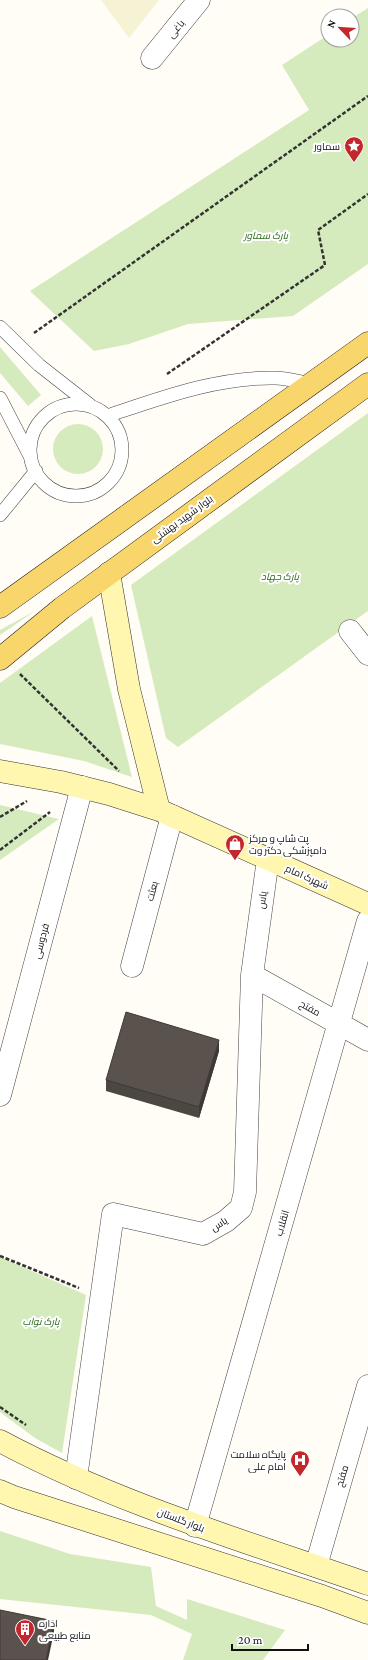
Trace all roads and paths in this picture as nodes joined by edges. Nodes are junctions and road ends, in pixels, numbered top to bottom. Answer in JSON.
{"nodes":[{"id":1,"x":199,"y":0,"type":"edge"},
{"id":2,"x":152,"y":58,"type":"dead end"},
{"id":3,"x":368,"y":96,"type":"edge"},
{"id":4,"x":368,"y":194,"type":"edge"},
{"id":5,"x":0,"y":327,"type":"edge"},
{"id":6,"x":368,"y":343,"type":"edge"},
{"id":7,"x":18,"y":345,"type":"junction"},
{"id":8,"x":164,"y":376,"type":"dead end"},
{"id":9,"x":311,"y":384,"type":"junction"},
{"id":10,"x":368,"y":384,"type":"edge"},
{"id":11,"x":0,"y":398,"type":"edge"},
{"id":12,"x":93,"y":408,"type":"junction"},
{"id":13,"x":107,"y":416,"type":"junction"},
{"id":14,"x":34,"y":465,"type":"junction"},
{"id":15,"x":0,"y":515,"type":"edge"},
{"id":16,"x":108,"y":573,"type":"junction"},
{"id":17,"x":0,"y":607,"type":"edge"},
{"id":18,"x":350,"y":631,"type":"dead end"},
{"id":19,"x":368,"y":654,"type":"edge"},
{"id":20,"x":1,"y":658,"type":"edge"},
{"id":21,"x":0,"y":771,"type":"edge"},
{"id":22,"x":120,"y":772,"type":"dead end"},
{"id":23,"x":82,"y":787,"type":"junction"},
{"id":24,"x":50,"y":811,"type":"dead end"},
{"id":25,"x":166,"y":813,"type":"junction"},
{"id":26,"x":0,"y":850,"type":"edge"},
{"id":27,"x":268,"y":860,"type":"junction"},
{"id":28,"x":368,"y":904,"type":"edge"},
{"id":29,"x":368,"y":921,"type":"edge"},
{"id":30,"x":132,"y":966,"type":"dead end"},
{"id":31,"x":252,"y":975,"type":"junction"},
{"id":32,"x":339,"y":1024,"type":"junction"},
{"id":33,"x":368,"y":1040,"type":"edge"},
{"id":34,"x":0,"y":1095,"type":"edge"},
{"id":35,"x":0,"y":1256,"type":"edge"},
{"id":36,"x":101,"y":1297,"type":"junction"},
{"id":37,"x":368,"y":1386,"type":"edge"},
{"id":38,"x":0,"y":1441,"type":"edge"},
{"id":39,"x":76,"y":1478,"type":"junction"},
{"id":40,"x":0,"y":1491,"type":"edge"},
{"id":41,"x":195,"y":1526,"type":"junction"},
{"id":42,"x":316,"y":1566,"type":"junction"},
{"id":43,"x":368,"y":1584,"type":"edge"},
{"id":44,"x":368,"y":1613,"type":"edge"}],
"edges":[{"from":1,"to":2,"type":"street","name":"باغی"},
{"from":3,"to":7,"type":"path"},
{"from":4,"to":8,"type":"path"},
{"from":5,"to":7,"type":"lane"},
{"from":6,"to":9,"type":"main road"},
{"from":7,"to":12,"type":"lane"},
{"from":9,"to":13,"type":"lane"},
{"from":9,"to":17,"type":"main road"},
{"from":10,"to":16,"type":"main road","name":"بلوار شهید بهشتی"},
{"from":11,"to":14,"type":"lane"},
{"from":12,"to":13,"type":"lane"},
{"from":12,"to":14,"type":"lane"},
{"from":13,"to":14,"type":"lane"},
{"from":14,"to":15,"type":"lane"},
{"from":16,"to":20,"type":"main road","name":"بلوار شهید بهشتی"},
{"from":16,"to":25,"type":"main road"},
{"from":18,"to":19,"type":"street"},
{"from":20,"to":22,"type":"path"},
{"from":21,"to":23,"type":"main road","name":"شهرک امام"},
{"from":23,"to":25,"type":"main road","name":"شهرک امام"},
{"from":23,"to":34,"type":"street","name":"فردوسی"},
{"from":24,"to":26,"type":"path"},
{"from":25,"to":27,"type":"main road","name":"شهرک امام"},
{"from":25,"to":30,"type":"street","name":"بعثت"},
{"from":27,"to":28,"type":"main road","name":"شهرک امام"},
{"from":27,"to":31,"type":"street","name":"یاس"},
{"from":29,"to":32,"type":"street","name":"انقلاب"},
{"from":31,"to":32,"type":"street","name":"مفتح"},
{"from":31,"to":36,"type":"street","name":"یاس"},
{"from":32,"to":33,"type":"street","name":"مفتح"},
{"from":32,"to":41,"type":"street","name":"انقلاب"},
{"from":35,"to":36,"type":"path"},
{"from":36,"to":39,"type":"street","name":"یاس"},
{"from":37,"to":42,"type":"street","name":"مفتح"},
{"from":38,"to":39,"type":"main road","name":"بلوار گلستان"},
{"from":39,"to":41,"type":"main road","name":"بلوار گلستان"},
{"from":40,"to":44,"type":"main road"},
{"from":41,"to":42,"type":"main road","name":"بلوار گلستان"},
{"from":42,"to":43,"type":"main road","name":"بلوار گلستان"}]}
